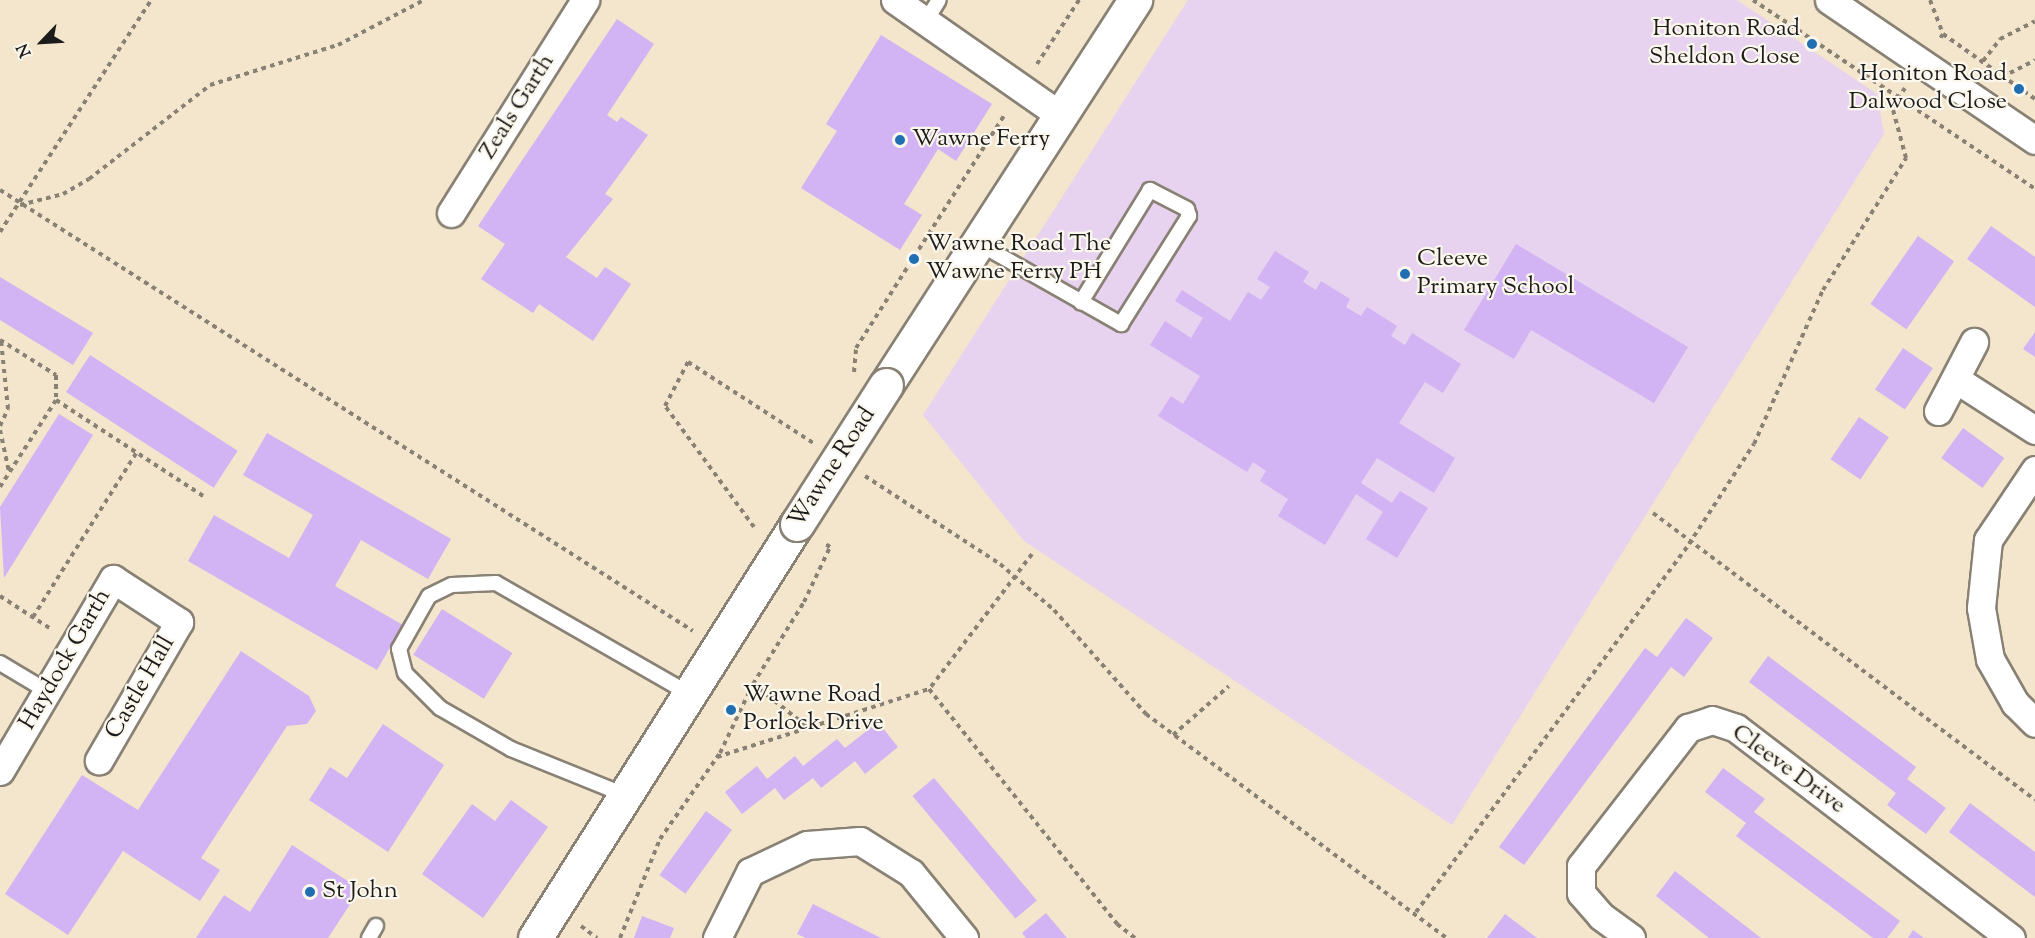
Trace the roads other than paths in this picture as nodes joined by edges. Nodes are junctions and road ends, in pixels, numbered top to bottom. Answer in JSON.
{"nodes":[{"id":1,"x":585,"y":0,"type":"edge"},
{"id":2,"x":895,"y":0,"type":"edge"},
{"id":3,"x":1135,"y":0,"type":"edge"},
{"id":4,"x":1829,"y":0,"type":"edge"},
{"id":5,"x":933,"y":10,"type":"edge"},
{"id":6,"x":1060,"y":115,"type":"junction"},
{"id":7,"x":2035,"y":140,"type":"edge"},
{"id":8,"x":451,"y":213,"type":"dead end"},
{"id":9,"x":975,"y":241,"type":"junction"},
{"id":10,"x":1081,"y":302,"type":"junction"},
{"id":11,"x":1974,"y":342,"type":"dead end"},
{"id":12,"x":1957,"y":380,"type":"junction"},
{"id":13,"x":1938,"y":411,"type":"dead end"},
{"id":14,"x":2035,"y":430,"type":"edge"},
{"id":15,"x":2035,"y":470,"type":"edge"},
{"id":16,"x":113,"y":579,"type":"joint"},
{"id":17,"x":0,"y":663,"type":"edge"},
{"id":18,"x":47,"y":691,"type":"junction"},
{"id":19,"x":690,"y":694,"type":"junction"},
{"id":20,"x":2035,"y":723,"type":"edge"},
{"id":21,"x":99,"y":760,"type":"dead end"},
{"id":22,"x":0,"y":771,"type":"edge"},
{"id":23,"x":625,"y":795,"type":"junction"},
{"id":24,"x":535,"y":938,"type":"edge"},
{"id":25,"x":717,"y":938,"type":"edge"},
{"id":26,"x":964,"y":938,"type":"edge"},
{"id":27,"x":1631,"y":938,"type":"edge"},
{"id":28,"x":2010,"y":938,"type":"edge"}],
"edges":[{"from":1,"to":8,"type":"street","name":"Zeals Garth"},
{"from":2,"to":5,"type":"street"},
{"from":3,"to":6,"type":"street","name":"Wawne Road"},
{"from":4,"to":7,"type":"street"},
{"from":5,"to":6,"type":"street"},
{"from":6,"to":9,"type":"street","name":"Wawne Road"},
{"from":9,"to":10,"type":"lane"},
{"from":9,"to":19,"type":"street","name":"Wawne Road","bridge":true},
{"from":10,"to":10,"type":"lane"},
{"from":11,"to":12,"type":"street"},
{"from":12,"to":13,"type":"street"},
{"from":12,"to":14,"type":"street"},
{"from":15,"to":20,"type":"street"},
{"from":16,"to":18,"type":"street","name":"Haydock Garth"},
{"from":16,"to":21,"type":"street","name":"Castle Hall"},
{"from":17,"to":18,"type":"lane"},
{"from":18,"to":22,"type":"street","name":"Haydock Garth"},
{"from":19,"to":23,"type":"street","name":"Wawne Road"},
{"from":19,"to":23,"type":"lane"},
{"from":23,"to":24,"type":"street","name":"Wawne Road"},
{"from":25,"to":26,"type":"street"},
{"from":27,"to":28,"type":"street","name":"Cleeve Drive"}]}
